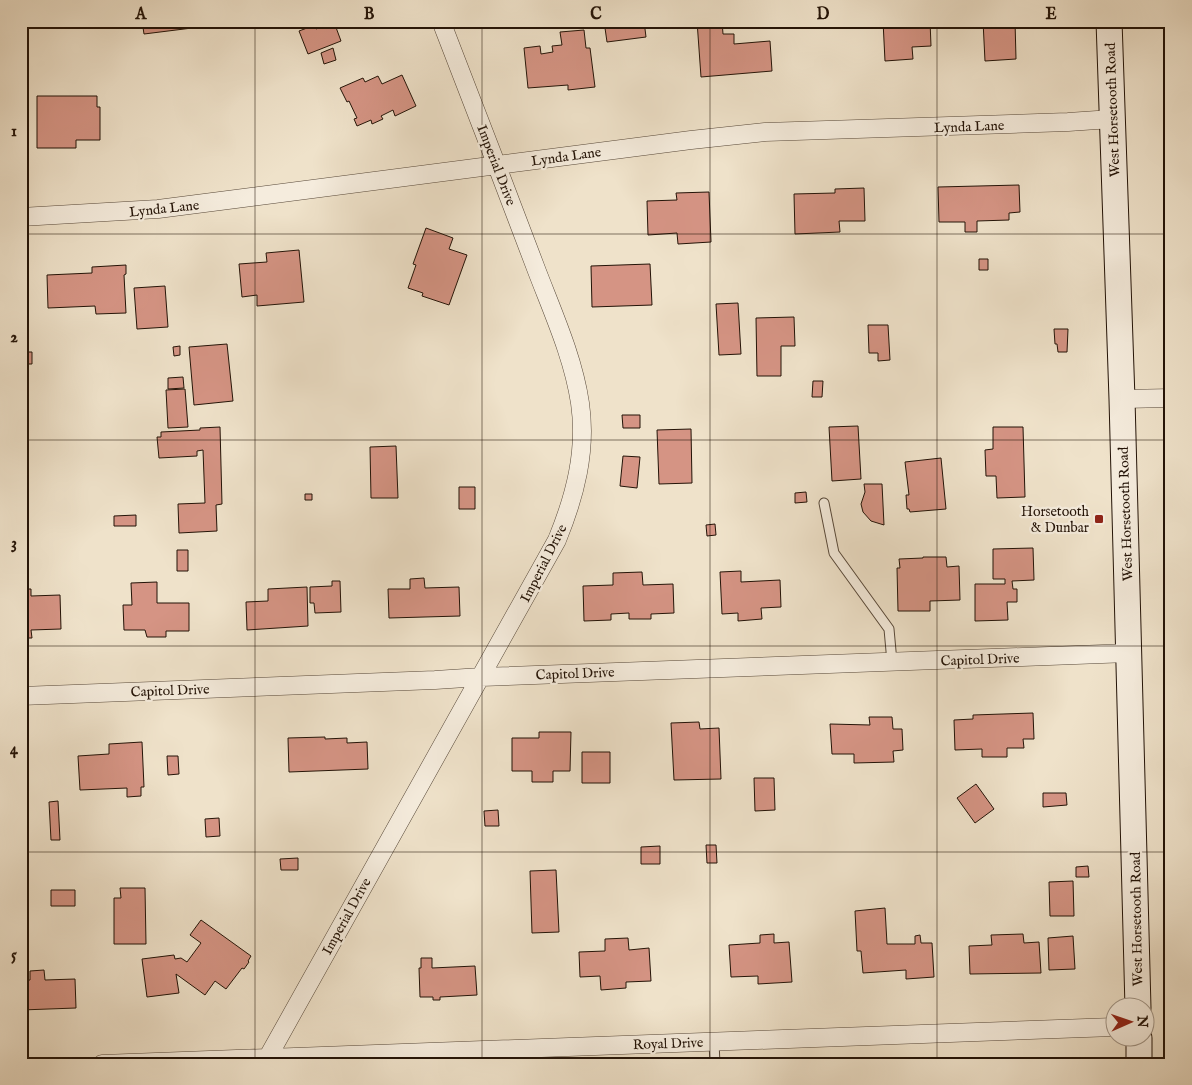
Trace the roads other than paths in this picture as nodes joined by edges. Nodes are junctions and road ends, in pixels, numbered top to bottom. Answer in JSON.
{"nodes":[{"id":1,"x":441,"y":21,"type":"edge"},
{"id":2,"x":1109,"y":21,"type":"edge"},
{"id":3,"x":1112,"y":119,"type":"junction"},
{"id":4,"x":497,"y":166,"type":"junction"},
{"id":5,"x":21,"y":217,"type":"edge"},
{"id":6,"x":1171,"y":398,"type":"edge"},
{"id":7,"x":1122,"y":399,"type":"junction"},
{"id":8,"x":824,"y":502,"type":"dead end"},
{"id":9,"x":1129,"y":653,"type":"junction"},
{"id":10,"x":892,"y":662,"type":"junction"},
{"id":11,"x":481,"y":677,"type":"junction"},
{"id":12,"x":21,"y":696,"type":"edge"},
{"id":13,"x":1138,"y":998,"type":"edge"},
{"id":14,"x":1104,"y":1028,"type":"edge"},
{"id":15,"x":714,"y":1042,"type":"junction"},
{"id":16,"x":1139,"y":1048,"type":"edge"},
{"id":17,"x":265,"y":1061,"type":"edge"},
{"id":18,"x":102,"y":1064,"type":"edge"},
{"id":19,"x":715,"y":1064,"type":"edge"},
{"id":20,"x":1139,"y":1064,"type":"edge"}],
"edges":[{"from":1,"to":4,"type":"street","name":"Imperial Drive"},
{"from":2,"to":3,"type":"main road","name":"West Horsetooth Road"},
{"from":3,"to":4,"type":"street","name":"Lynda Lane"},
{"from":3,"to":7,"type":"main road","name":"West Horsetooth Road"},
{"from":4,"to":5,"type":"street","name":"Lynda Lane"},
{"from":4,"to":11,"type":"street","name":"Imperial Drive"},
{"from":6,"to":7,"type":"street"},
{"from":7,"to":9,"type":"main road","name":"West Horsetooth Road"},
{"from":8,"to":10,"type":"lane"},
{"from":9,"to":10,"type":"street","name":"Capitol Drive"},
{"from":9,"to":13,"type":"main road","name":"West Horsetooth Road"},
{"from":10,"to":11,"type":"street","name":"Capitol Drive"},
{"from":11,"to":12,"type":"street","name":"Capitol Drive"},
{"from":11,"to":17,"type":"street","name":"Imperial Drive"},
{"from":14,"to":15,"type":"street","name":"Royal Drive"},
{"from":15,"to":17,"type":"street","name":"Royal Drive"},
{"from":15,"to":19,"type":"lane"},
{"from":16,"to":20,"type":"main road"},
{"from":17,"to":18,"type":"street","name":"Royal Drive"}]}
